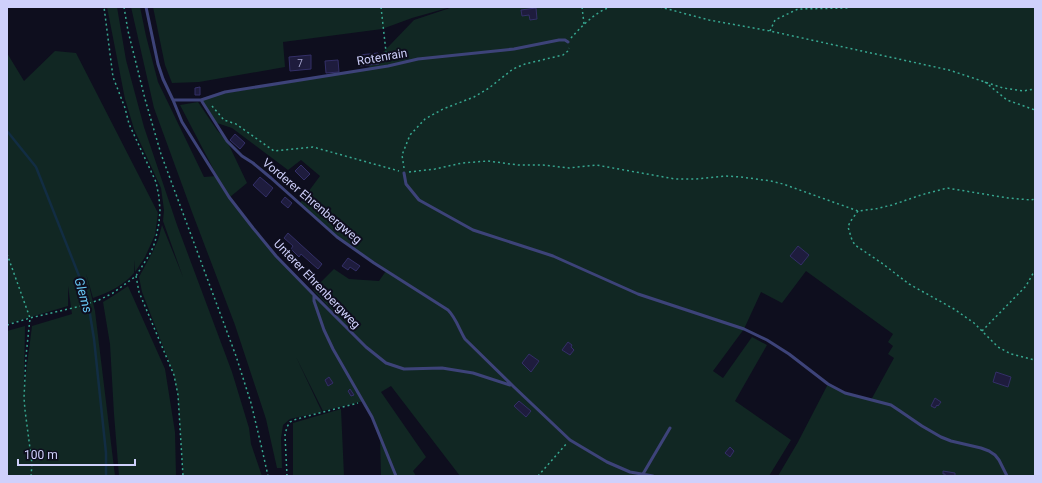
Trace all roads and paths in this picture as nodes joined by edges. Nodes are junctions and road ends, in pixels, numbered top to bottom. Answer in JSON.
{"nodes":[{"id":1,"x":104,"y":7,"type":"edge"},
{"id":2,"x":124,"y":7,"type":"edge"},
{"id":3,"x":146,"y":7,"type":"edge"},
{"id":4,"x":381,"y":7,"type":"edge"},
{"id":5,"x":582,"y":7,"type":"edge"},
{"id":6,"x":610,"y":7,"type":"edge"},
{"id":7,"x":660,"y":7,"type":"edge"},
{"id":8,"x":849,"y":7,"type":"edge"},
{"id":9,"x":584,"y":24,"type":"junction"},
{"id":10,"x":770,"y":31,"type":"junction"},
{"id":11,"x":568,"y":42,"type":"junction"},
{"id":12,"x":388,"y":66,"type":"junction"},
{"id":13,"x":983,"y":81,"type":"junction"},
{"id":14,"x":1035,"y":89,"type":"edge"},
{"id":15,"x":206,"y":98,"type":"junction"},
{"id":16,"x":173,"y":100,"type":"junction"},
{"id":17,"x":201,"y":100,"type":"junction"},
{"id":18,"x":1035,"y":110,"type":"edge"},
{"id":19,"x":404,"y":173,"type":"junction"},
{"id":20,"x":1035,"y":199,"type":"edge"},
{"id":21,"x":858,"y":211,"type":"junction"},
{"id":22,"x":7,"y":254,"type":"edge"},
{"id":23,"x":1035,"y":270,"type":"edge"},
{"id":24,"x":136,"y":276,"type":"junction"},
{"id":25,"x":314,"y":295,"type":"junction"},
{"id":26,"x":30,"y":318,"type":"junction"},
{"id":27,"x":7,"y":325,"type":"edge"},
{"id":28,"x":982,"y":331,"type":"junction"},
{"id":29,"x":1035,"y":360,"type":"edge"},
{"id":30,"x":514,"y":387,"type":"junction"},
{"id":31,"x":364,"y":401,"type":"junction"},
{"id":32,"x":670,"y":428,"type":"dead end"},
{"id":33,"x":570,"y":440,"type":"junction"},
{"id":34,"x":643,"y":474,"type":"junction"},
{"id":35,"x":30,"y":476,"type":"edge"},
{"id":36,"x":183,"y":476,"type":"edge"},
{"id":37,"x":268,"y":476,"type":"edge"},
{"id":38,"x":287,"y":476,"type":"edge"},
{"id":39,"x":396,"y":476,"type":"edge"},
{"id":40,"x":538,"y":476,"type":"edge"},
{"id":41,"x":653,"y":476,"type":"edge"},
{"id":42,"x":1007,"y":476,"type":"edge"}],
"edges":[{"from":1,"to":24,"type":"path"},
{"from":2,"to":37,"type":"path"},
{"from":3,"to":16,"type":"lane"},
{"from":4,"to":12,"type":"path"},
{"from":5,"to":9,"type":"path"},
{"from":6,"to":9,"type":"path"},
{"from":7,"to":10,"type":"path"},
{"from":8,"to":10,"type":"path"},
{"from":9,"to":11,"type":"path"},
{"from":10,"to":13,"type":"path"},
{"from":11,"to":12,"type":"lane","name":"Rotenrain"},
{"from":11,"to":19,"type":"path"},
{"from":12,"to":15,"type":"lane","name":"Rotenrain"},
{"from":13,"to":14,"type":"path"},
{"from":13,"to":18,"type":"path"},
{"from":15,"to":17,"type":"lane","name":"Rotenrain"},
{"from":15,"to":19,"type":"path"},
{"from":16,"to":17,"type":"lane"},
{"from":16,"to":25,"type":"lane","name":"Unterer Ehrenbergweg"},
{"from":17,"to":30,"type":"lane","name":"Vorderer Ehrenbergweg"},
{"from":19,"to":21,"type":"path"},
{"from":19,"to":42,"type":"lane"},
{"from":20,"to":21,"type":"path"},
{"from":21,"to":28,"type":"path"},
{"from":22,"to":26,"type":"path"},
{"from":23,"to":28,"type":"path"},
{"from":24,"to":26,"type":"path"},
{"from":24,"to":36,"type":"path"},
{"from":25,"to":30,"type":"lane","name":"Unterer Ehrenbergweg"},
{"from":25,"to":31,"type":"lane"},
{"from":26,"to":27,"type":"path"},
{"from":26,"to":35,"type":"path"},
{"from":28,"to":29,"type":"path"},
{"from":30,"to":33,"type":"lane","name":"Vorderer Ehrenbergweg"},
{"from":31,"to":38,"type":"path"},
{"from":31,"to":39,"type":"lane"},
{"from":32,"to":34,"type":"lane"},
{"from":33,"to":34,"type":"lane","name":"Vorderer Ehrenbergweg"},
{"from":33,"to":40,"type":"path"},
{"from":34,"to":41,"type":"lane","name":"Vorderer Ehrenbergweg"}]}
